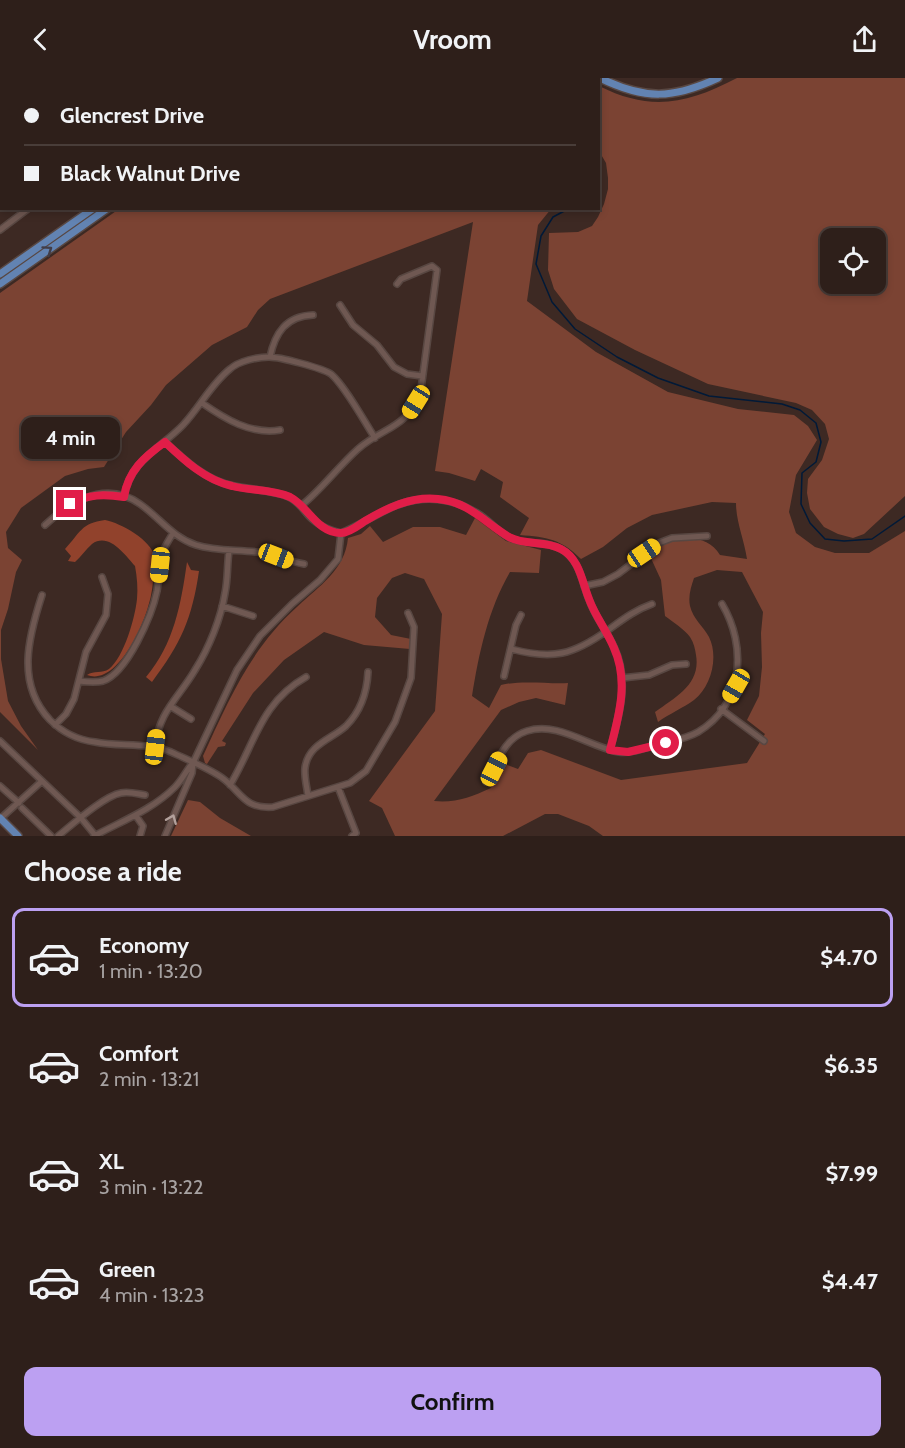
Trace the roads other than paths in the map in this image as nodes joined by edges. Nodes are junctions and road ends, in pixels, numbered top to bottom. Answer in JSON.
{"nodes":[{"id":1,"x":600,"y":78,"type":"edge"},
{"id":2,"x":718,"y":78,"type":"edge"},
{"id":3,"x":26,"y":210,"type":"edge"},
{"id":4,"x":91,"y":210,"type":"edge"},
{"id":5,"x":105,"y":210,"type":"edge"},
{"id":6,"x":0,"y":230,"type":"edge"},
{"id":7,"x":0,"y":274,"type":"edge"},
{"id":8,"x":0,"y":284,"type":"edge"},
{"id":9,"x":397,"y":284,"type":"dead end"},
{"id":10,"x":340,"y":305,"type":"dead end"},
{"id":11,"x":313,"y":315,"type":"dead end"},
{"id":12,"x":270,"y":357,"type":"junction"},
{"id":13,"x":422,"y":376,"type":"junction"},
{"id":14,"x":202,"y":403,"type":"junction"},
{"id":15,"x":280,"y":430,"type":"dead end"},
{"id":16,"x":375,"y":438,"type":"junction"},
{"id":17,"x":165,"y":442,"type":"junction"},
{"id":18,"x":124,"y":497,"type":"junction"},
{"id":19,"x":301,"y":506,"type":"junction"},
{"id":20,"x":45,"y":525,"type":"dead end"},
{"id":21,"x":173,"y":533,"type":"junction"},
{"id":22,"x":341,"y":533,"type":"junction"},
{"id":23,"x":707,"y":536,"type":"dead end"},
{"id":24,"x":229,"y":551,"type":"junction"},
{"id":25,"x":304,"y":564,"type":"dead end"},
{"id":26,"x":102,"y":577,"type":"dead end"},
{"id":27,"x":584,"y":586,"type":"junction"},
{"id":28,"x":42,"y":595,"type":"dead end"},
{"id":29,"x":652,"y":604,"type":"dead end"},
{"id":30,"x":722,"y":604,"type":"dead end"},
{"id":31,"x":222,"y":606,"type":"junction"},
{"id":32,"x":408,"y":613,"type":"dead end"},
{"id":33,"x":521,"y":615,"type":"dead end"},
{"id":34,"x":253,"y":616,"type":"dead end"},
{"id":35,"x":606,"y":632,"type":"junction"},
{"id":36,"x":511,"y":650,"type":"junction"},
{"id":37,"x":686,"y":663,"type":"dead end"},
{"id":38,"x":368,"y":672,"type":"dead end"},
{"id":39,"x":504,"y":676,"type":"dead end"},
{"id":40,"x":306,"y":677,"type":"dead end"},
{"id":41,"x":622,"y":678,"type":"junction"},
{"id":42,"x":79,"y":681,"type":"junction"},
{"id":43,"x":170,"y":706,"type":"junction"},
{"id":44,"x":721,"y":709,"type":"junction"},
{"id":45,"x":191,"y":719,"type":"dead end"},
{"id":46,"x":55,"y":725,"type":"junction"},
{"id":47,"x":0,"y":741,"type":"edge"},
{"id":48,"x":764,"y":741,"type":"dead end"},
{"id":49,"x":155,"y":747,"type":"junction"},
{"id":50,"x":610,"y":750,"type":"junction"},
{"id":51,"x":193,"y":763,"type":"junction"},
{"id":52,"x":42,"y":781,"type":"junction"},
{"id":53,"x":486,"y":782,"type":"dead end"},
{"id":54,"x":230,"y":785,"type":"junction"},
{"id":55,"x":0,"y":786,"type":"edge"},
{"id":56,"x":338,"y":787,"type":"junction"},
{"id":57,"x":145,"y":795,"type":"dead end"},
{"id":58,"x":308,"y":796,"type":"junction"},
{"id":59,"x":20,"y":806,"type":"junction"},
{"id":60,"x":136,"y":816,"type":"junction"},
{"id":61,"x":81,"y":818,"type":"junction"},
{"id":62,"x":0,"y":819,"type":"edge"},
{"id":63,"x":18,"y":836,"type":"edge"},
{"id":64,"x":51,"y":836,"type":"edge"},
{"id":65,"x":58,"y":836,"type":"edge"},
{"id":66,"x":95,"y":836,"type":"edge"},
{"id":67,"x":140,"y":836,"type":"edge"},
{"id":68,"x":165,"y":836,"type":"edge"},
{"id":69,"x":352,"y":836,"type":"edge"}],
"edges":[{"from":1,"to":2,"type":"main road"},
{"from":3,"to":6,"type":"street"},
{"from":4,"to":7,"type":"main road"},
{"from":8,"to":5,"type":"main road","one_way":true},
{"from":9,"to":13,"type":"street"},
{"from":10,"to":13,"type":"street"},
{"from":11,"to":12,"type":"street"},
{"from":12,"to":14,"type":"street"},
{"from":12,"to":16,"type":"street"},
{"from":13,"to":16,"type":"street"},
{"from":14,"to":15,"type":"street"},
{"from":14,"to":17,"type":"street"},
{"from":16,"to":19,"type":"street"},
{"from":17,"to":18,"type":"street"},
{"from":17,"to":19,"type":"street"},
{"from":18,"to":20,"type":"street"},
{"from":18,"to":21,"type":"street"},
{"from":19,"to":22,"type":"street"},
{"from":21,"to":24,"type":"street"},
{"from":21,"to":42,"type":"street"},
{"from":22,"to":27,"type":"street"},
{"from":22,"to":51,"type":"street"},
{"from":23,"to":27,"type":"street"},
{"from":24,"to":25,"type":"street"},
{"from":24,"to":31,"type":"street"},
{"from":26,"to":42,"type":"street"},
{"from":27,"to":35,"type":"street"},
{"from":28,"to":46,"type":"street"},
{"from":29,"to":35,"type":"street"},
{"from":30,"to":44,"type":"street"},
{"from":31,"to":34,"type":"street"},
{"from":31,"to":43,"type":"street"},
{"from":32,"to":56,"type":"street"},
{"from":33,"to":36,"type":"street"},
{"from":35,"to":36,"type":"street"},
{"from":35,"to":41,"type":"street"},
{"from":36,"to":39,"type":"street"},
{"from":37,"to":41,"type":"street"},
{"from":38,"to":58,"type":"street"},
{"from":40,"to":54,"type":"street"},
{"from":41,"to":50,"type":"street"},
{"from":42,"to":46,"type":"street"},
{"from":43,"to":45,"type":"street"},
{"from":43,"to":49,"type":"street"},
{"from":44,"to":48,"type":"street"},
{"from":44,"to":50,"type":"street"},
{"from":46,"to":49,"type":"street"},
{"from":47,"to":52,"type":"street"},
{"from":49,"to":51,"type":"street"},
{"from":50,"to":53,"type":"street"},
{"from":51,"to":54,"type":"street"},
{"from":51,"to":60,"type":"street"},
{"from":68,"to":51,"type":"street","one_way":true},
{"from":52,"to":59,"type":"street"},
{"from":52,"to":61,"type":"street"},
{"from":54,"to":58,"type":"street"},
{"from":55,"to":59,"type":"street"},
{"from":56,"to":58,"type":"street"},
{"from":56,"to":69,"type":"street"},
{"from":57,"to":61,"type":"street"},
{"from":59,"to":62,"type":"street"},
{"from":59,"to":64,"type":"street"},
{"from":60,"to":66,"type":"street"},
{"from":60,"to":67,"type":"street"},
{"from":61,"to":65,"type":"street"},
{"from":61,"to":66,"type":"street"},
{"from":62,"to":63,"type":"main road"}]}
